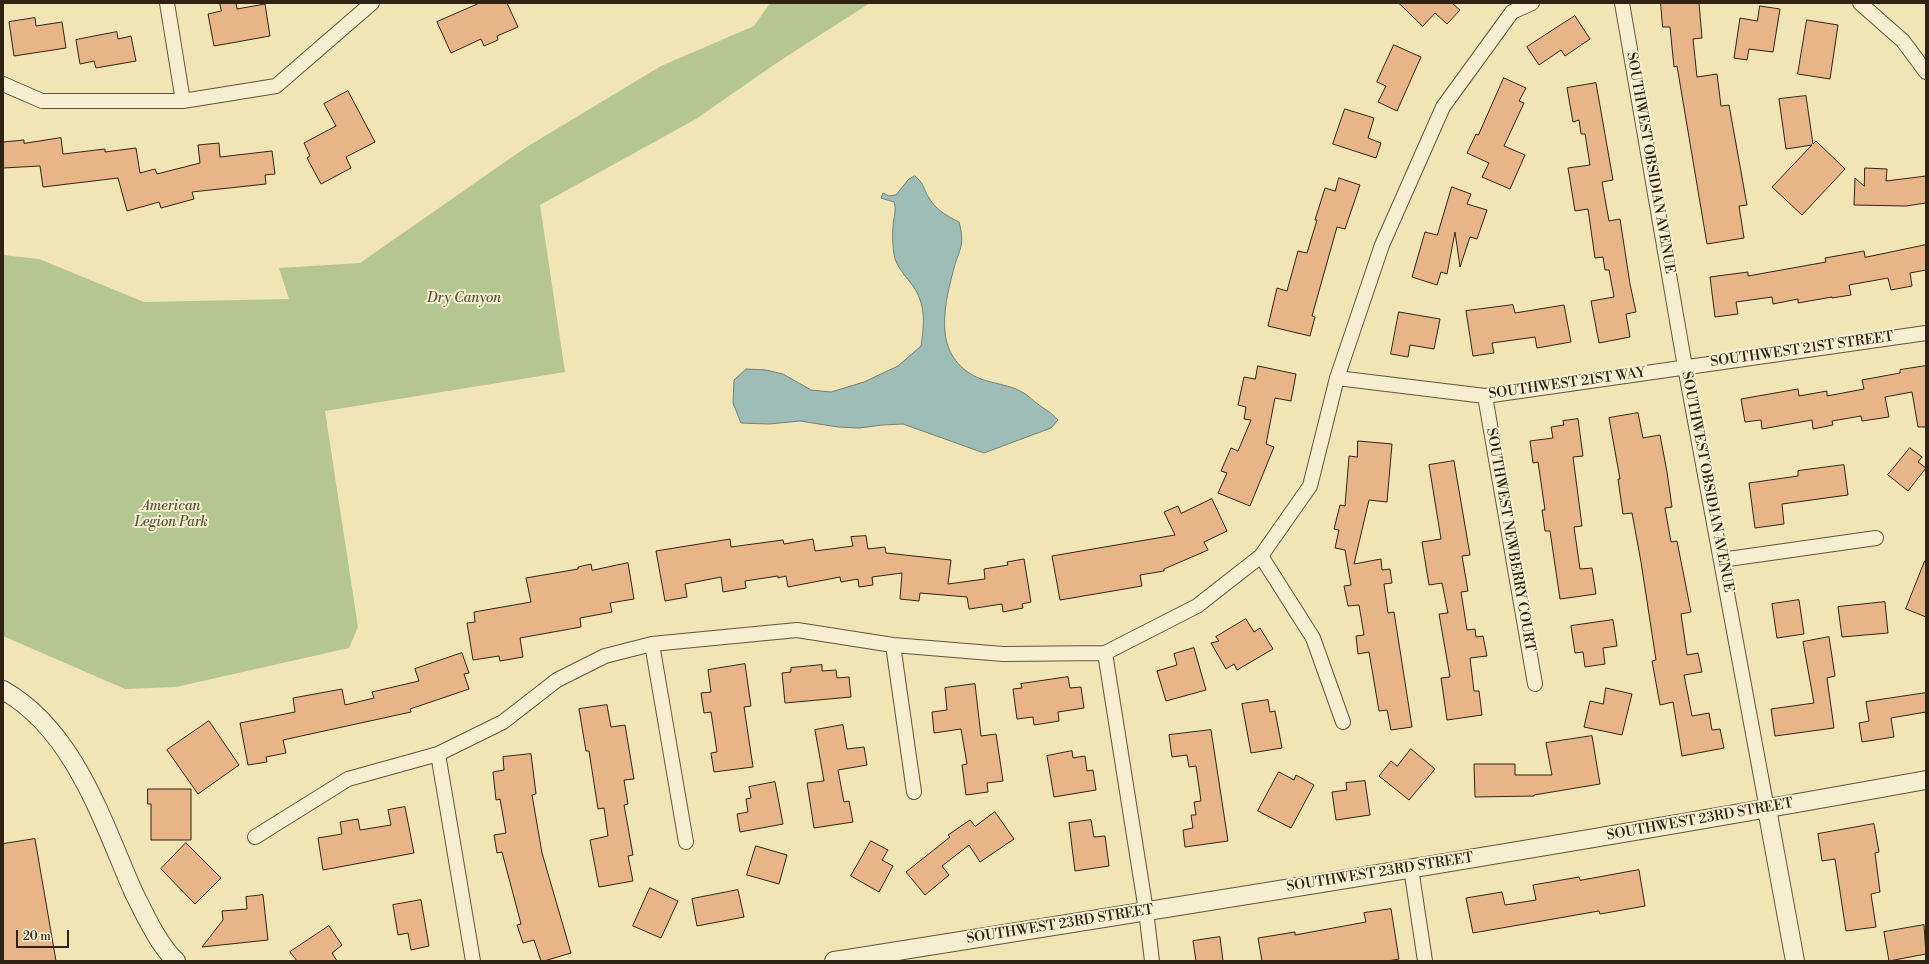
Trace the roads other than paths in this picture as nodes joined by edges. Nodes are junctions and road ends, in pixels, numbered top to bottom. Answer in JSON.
{"nodes":[{"id":1,"x":167,"y":3,"type":"edge"},
{"id":2,"x":372,"y":3,"type":"edge"},
{"id":3,"x":1532,"y":3,"type":"edge"},
{"id":4,"x":1622,"y":3,"type":"edge"},
{"id":5,"x":1860,"y":3,"type":"edge"},
{"id":6,"x":1926,"y":72,"type":"edge"},
{"id":7,"x":3,"y":84,"type":"edge"},
{"id":8,"x":183,"y":101,"type":"junction"},
{"id":9,"x":1926,"y":333,"type":"edge"},
{"id":10,"x":1682,"y":367,"type":"junction"},
{"id":11,"x":1337,"y":378,"type":"junction"},
{"id":12,"x":1485,"y":396,"type":"junction"},
{"id":13,"x":1876,"y":538,"type":"dead end"},
{"id":14,"x":1261,"y":556,"type":"junction"},
{"id":15,"x":1721,"y":560,"type":"junction"},
{"id":16,"x":652,"y":644,"type":"junction"},
{"id":17,"x":893,"y":645,"type":"junction"},
{"id":18,"x":1105,"y":653,"type":"junction"},
{"id":19,"x":1535,"y":684,"type":"dead end"},
{"id":20,"x":3,"y":690,"type":"edge"},
{"id":21,"x":1343,"y":722,"type":"dead end"},
{"id":22,"x":438,"y":754,"type":"junction"},
{"id":23,"x":1926,"y":780,"type":"edge"},
{"id":24,"x":914,"y":792,"type":"dead end"},
{"id":25,"x":1767,"y":809,"type":"junction"},
{"id":26,"x":255,"y":837,"type":"dead end"},
{"id":27,"x":686,"y":842,"type":"dead end"},
{"id":28,"x":1411,"y":868,"type":"junction"},
{"id":29,"x":1146,"y":912,"type":"junction"},
{"id":30,"x":176,"y":961,"type":"edge"},
{"id":31,"x":473,"y":961,"type":"edge"},
{"id":32,"x":834,"y":961,"type":"edge"},
{"id":33,"x":1152,"y":961,"type":"edge"},
{"id":34,"x":1425,"y":961,"type":"edge"},
{"id":35,"x":1795,"y":961,"type":"edge"}],
"edges":[{"from":1,"to":8,"type":"street"},
{"from":2,"to":8,"type":"street"},
{"from":3,"to":11,"type":"street"},
{"from":4,"to":10,"type":"street","name":"SOUTHWEST OBSIDIAN AVENUE"},
{"from":5,"to":6,"type":"street"},
{"from":7,"to":8,"type":"street"},
{"from":9,"to":10,"type":"street","name":"SOUTHWEST 21ST STREET"},
{"from":10,"to":12,"type":"street","name":"SOUTHWEST 21ST WAY"},
{"from":10,"to":15,"type":"street","name":"SOUTHWEST OBSIDIAN AVENUE"},
{"from":11,"to":12,"type":"street","name":"SOUTHWEST 21ST WAY"},
{"from":11,"to":14,"type":"street"},
{"from":12,"to":19,"type":"street","name":"SOUTHWEST NEWBERRY COURT"},
{"from":13,"to":15,"type":"street"},
{"from":14,"to":18,"type":"street"},
{"from":14,"to":21,"type":"street"},
{"from":15,"to":25,"type":"street","name":"SOUTHWEST OBSIDIAN AVENUE"},
{"from":16,"to":17,"type":"street"},
{"from":16,"to":22,"type":"street"},
{"from":16,"to":27,"type":"street"},
{"from":17,"to":18,"type":"street"},
{"from":17,"to":24,"type":"street"},
{"from":18,"to":29,"type":"street"},
{"from":20,"to":30,"type":"street"},
{"from":22,"to":26,"type":"street"},
{"from":22,"to":31,"type":"street"},
{"from":23,"to":25,"type":"street","name":"SOUTHWEST 23RD STREET"},
{"from":25,"to":28,"type":"street","name":"SOUTHWEST 23RD STREET"},
{"from":25,"to":35,"type":"street","name":"SOUTHWEST OBSIDIAN AVENUE"},
{"from":28,"to":29,"type":"street","name":"SOUTHWEST 23RD STREET"},
{"from":28,"to":34,"type":"street"},
{"from":29,"to":32,"type":"street","name":"SOUTHWEST 23RD STREET"},
{"from":29,"to":33,"type":"street"}]}
